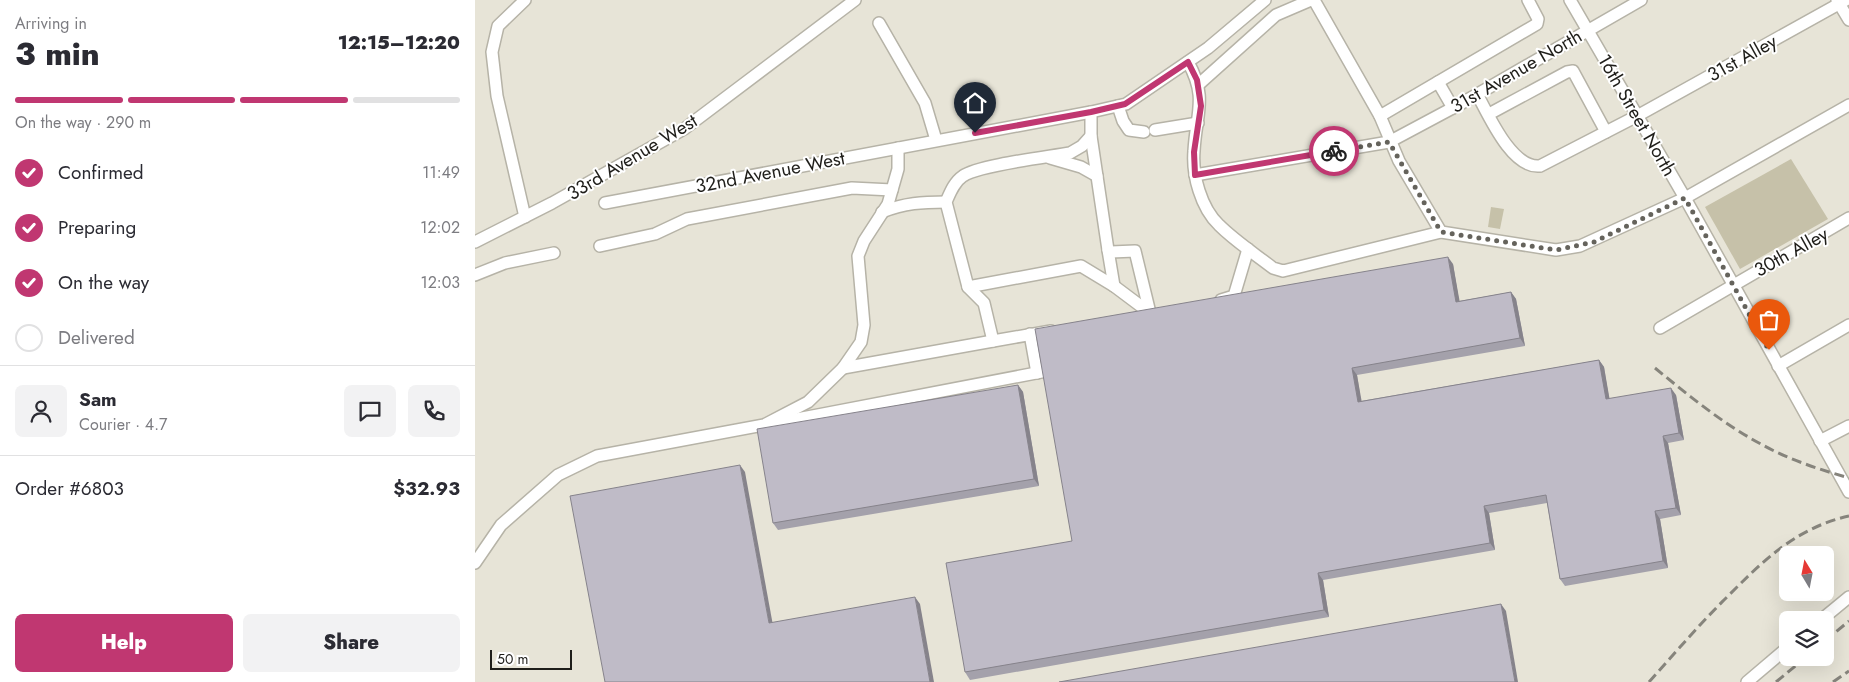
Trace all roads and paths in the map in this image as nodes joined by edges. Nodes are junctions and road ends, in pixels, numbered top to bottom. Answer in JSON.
{"nodes":[{"id":1,"x":525,"y":0,"type":"edge"},
{"id":2,"x":1265,"y":0,"type":"edge"},
{"id":3,"x":1313,"y":0,"type":"edge"},
{"id":4,"x":1528,"y":0,"type":"edge"},
{"id":5,"x":1570,"y":0,"type":"edge"},
{"id":6,"x":1641,"y":0,"type":"edge"},
{"id":7,"x":853,"y":1,"type":"edge"},
{"id":8,"x":1841,"y":1,"type":"edge"},
{"id":9,"x":1849,"y":20,"type":"edge"},
{"id":10,"x":879,"y":23,"type":"dead end"},
{"id":11,"x":1587,"y":30,"type":"junction"},
{"id":12,"x":1188,"y":62,"type":"junction"},
{"id":13,"x":1438,"y":82,"type":"junction"},
{"id":14,"x":1198,"y":85,"type":"junction"},
{"id":15,"x":1477,"y":94,"type":"junction"},
{"id":16,"x":1849,"y":105,"type":"edge"},
{"id":17,"x":1118,"y":106,"type":"junction"},
{"id":18,"x":1453,"y":108,"type":"junction"},
{"id":19,"x":1091,"y":112,"type":"junction"},
{"id":20,"x":1489,"y":114,"type":"junction"},
{"id":21,"x":1380,"y":116,"type":"junction"},
{"id":22,"x":1637,"y":116,"type":"junction"},
{"id":23,"x":1198,"y":123,"type":"junction"},
{"id":24,"x":1606,"y":132,"type":"junction"},
{"id":25,"x":1091,"y":136,"type":"junction"},
{"id":26,"x":936,"y":140,"type":"junction"},
{"id":27,"x":1389,"y":142,"type":"junction"},
{"id":28,"x":898,"y":148,"type":"junction"},
{"id":29,"x":1045,"y":157,"type":"junction"},
{"id":30,"x":1195,"y":175,"type":"junction"},
{"id":31,"x":1097,"y":176,"type":"junction"},
{"id":32,"x":892,"y":190,"type":"junction"},
{"id":33,"x":1685,"y":198,"type":"junction"},
{"id":34,"x":946,"y":202,"type":"junction"},
{"id":35,"x":605,"y":203,"type":"dead end"},
{"id":36,"x":882,"y":212,"type":"junction"},
{"id":37,"x":525,"y":217,"type":"junction"},
{"id":38,"x":1849,"y":218,"type":"edge"},
{"id":39,"x":1441,"y":232,"type":"junction"},
{"id":40,"x":475,"y":242,"type":"edge"},
{"id":41,"x":600,"y":246,"type":"dead end"},
{"id":42,"x":1248,"y":248,"type":"junction"},
{"id":43,"x":1108,"y":250,"type":"junction"},
{"id":44,"x":554,"y":253,"type":"dead end"},
{"id":45,"x":475,"y":275,"type":"edge"},
{"id":46,"x":1114,"y":286,"type":"junction"},
{"id":47,"x":968,"y":287,"type":"junction"},
{"id":48,"x":1733,"y":287,"type":"junction"},
{"id":49,"x":1213,"y":302,"type":"edge"},
{"id":50,"x":1155,"y":312,"type":"junction"},
{"id":51,"x":1132,"y":317,"type":"edge"},
{"id":52,"x":1849,"y":325,"type":"edge"},
{"id":53,"x":1067,"y":328,"type":"edge"},
{"id":54,"x":1660,"y":328,"type":"dead end"},
{"id":55,"x":1030,"y":334,"type":"junction"},
{"id":56,"x":993,"y":341,"type":"junction"},
{"id":57,"x":1778,"y":366,"type":"junction"},
{"id":58,"x":1065,"y":367,"type":"edge"},
{"id":59,"x":843,"y":368,"type":"junction"},
{"id":60,"x":1037,"y":372,"type":"junction"},
{"id":61,"x":764,"y":425,"type":"junction"},
{"id":62,"x":1849,"y":426,"type":"edge"},
{"id":63,"x":1820,"y":441,"type":"junction"},
{"id":64,"x":1849,"y":492,"type":"edge"},
{"id":65,"x":476,"y":558,"type":"edge"},
{"id":66,"x":1849,"y":597,"type":"edge"},
{"id":67,"x":1832,"y":611,"type":"edge"},
{"id":68,"x":1779,"y":655,"type":"edge"},
{"id":69,"x":1747,"y":682,"type":"edge"}],
"edges":[{"from":1,"to":37,"type":"street"},
{"from":2,"to":12,"type":"street","name":"32nd Avenue West"},
{"from":3,"to":14,"type":"street"},
{"from":3,"to":21,"type":"street"},
{"from":4,"to":13,"type":"street"},
{"from":5,"to":11,"type":"street","name":"16th Street North"},
{"from":6,"to":11,"type":"street","name":"31st Avenue North"},
{"from":7,"to":37,"type":"street","name":"33rd Avenue West"},
{"from":8,"to":9,"type":"street"},
{"from":8,"to":22,"type":"street","name":"31st Alley"},
{"from":10,"to":26,"type":"street"},
{"from":11,"to":15,"type":"street","name":"31st Avenue North"},
{"from":11,"to":22,"type":"street","name":"16th Street North"},
{"from":12,"to":14,"type":"street"},
{"from":12,"to":17,"type":"street","name":"32nd Avenue West"},
{"from":13,"to":18,"type":"street"},
{"from":13,"to":21,"type":"street"},
{"from":14,"to":23,"type":"street"},
{"from":15,"to":18,"type":"street","name":"31st Avenue North"},
{"from":15,"to":20,"type":"street"},
{"from":16,"to":33,"type":"street"},
{"from":17,"to":19,"type":"street","name":"32nd Avenue West"},
{"from":17,"to":23,"type":"street"},
{"from":18,"to":27,"type":"street","name":"31st Avenue North"},
{"from":19,"to":25,"type":"street"},
{"from":19,"to":26,"type":"street","name":"32nd Avenue West"},
{"from":20,"to":24,"type":"street","name":"31st Alley"},
{"from":20,"to":24,"type":"street"},
{"from":21,"to":27,"type":"street"},
{"from":22,"to":24,"type":"street","name":"31st Alley"},
{"from":22,"to":33,"type":"street","name":"16th Street North"},
{"from":23,"to":30,"type":"street"},
{"from":25,"to":29,"type":"street"},
{"from":25,"to":31,"type":"street"},
{"from":26,"to":28,"type":"street","name":"32nd Avenue West"},
{"from":27,"to":30,"type":"street","name":"31st Avenue North"},
{"from":27,"to":39,"type":"street"},
{"from":28,"to":32,"type":"street"},
{"from":28,"to":35,"type":"street","name":"32nd Avenue West"},
{"from":29,"to":31,"type":"street"},
{"from":29,"to":34,"type":"street"},
{"from":30,"to":42,"type":"street"},
{"from":31,"to":43,"type":"street"},
{"from":32,"to":36,"type":"street"},
{"from":32,"to":41,"type":"street"},
{"from":33,"to":39,"type":"street"},
{"from":33,"to":48,"type":"street","name":"16th Street North"},
{"from":34,"to":36,"type":"street"},
{"from":34,"to":47,"type":"street"},
{"from":36,"to":59,"type":"street"},
{"from":37,"to":40,"type":"street","name":"33rd Avenue West"},
{"from":38,"to":48,"type":"street","name":"30th Alley"},
{"from":39,"to":42,"type":"street"},
{"from":42,"to":49,"type":"street"},
{"from":43,"to":46,"type":"street"},
{"from":43,"to":50,"type":"street"},
{"from":44,"to":45,"type":"street"},
{"from":46,"to":47,"type":"street"},
{"from":46,"to":50,"type":"street"},
{"from":47,"to":56,"type":"street"},
{"from":48,"to":54,"type":"street","name":"30th Alley"},
{"from":48,"to":57,"type":"street","name":"16th Street North"},
{"from":50,"to":51,"type":"street"},
{"from":52,"to":57,"type":"street"},
{"from":53,"to":55,"type":"street"},
{"from":55,"to":56,"type":"street"},
{"from":55,"to":60,"type":"street"},
{"from":56,"to":59,"type":"street"},
{"from":57,"to":63,"type":"street","name":"16th Street North"},
{"from":58,"to":60,"type":"street"},
{"from":59,"to":61,"type":"street"},
{"from":60,"to":61,"type":"street"},
{"from":61,"to":65,"type":"street"},
{"from":62,"to":63,"type":"street"},
{"from":63,"to":64,"type":"street","name":"16th Street North"},
{"from":66,"to":67,"type":"street"},
{"from":68,"to":69,"type":"street"}]}
